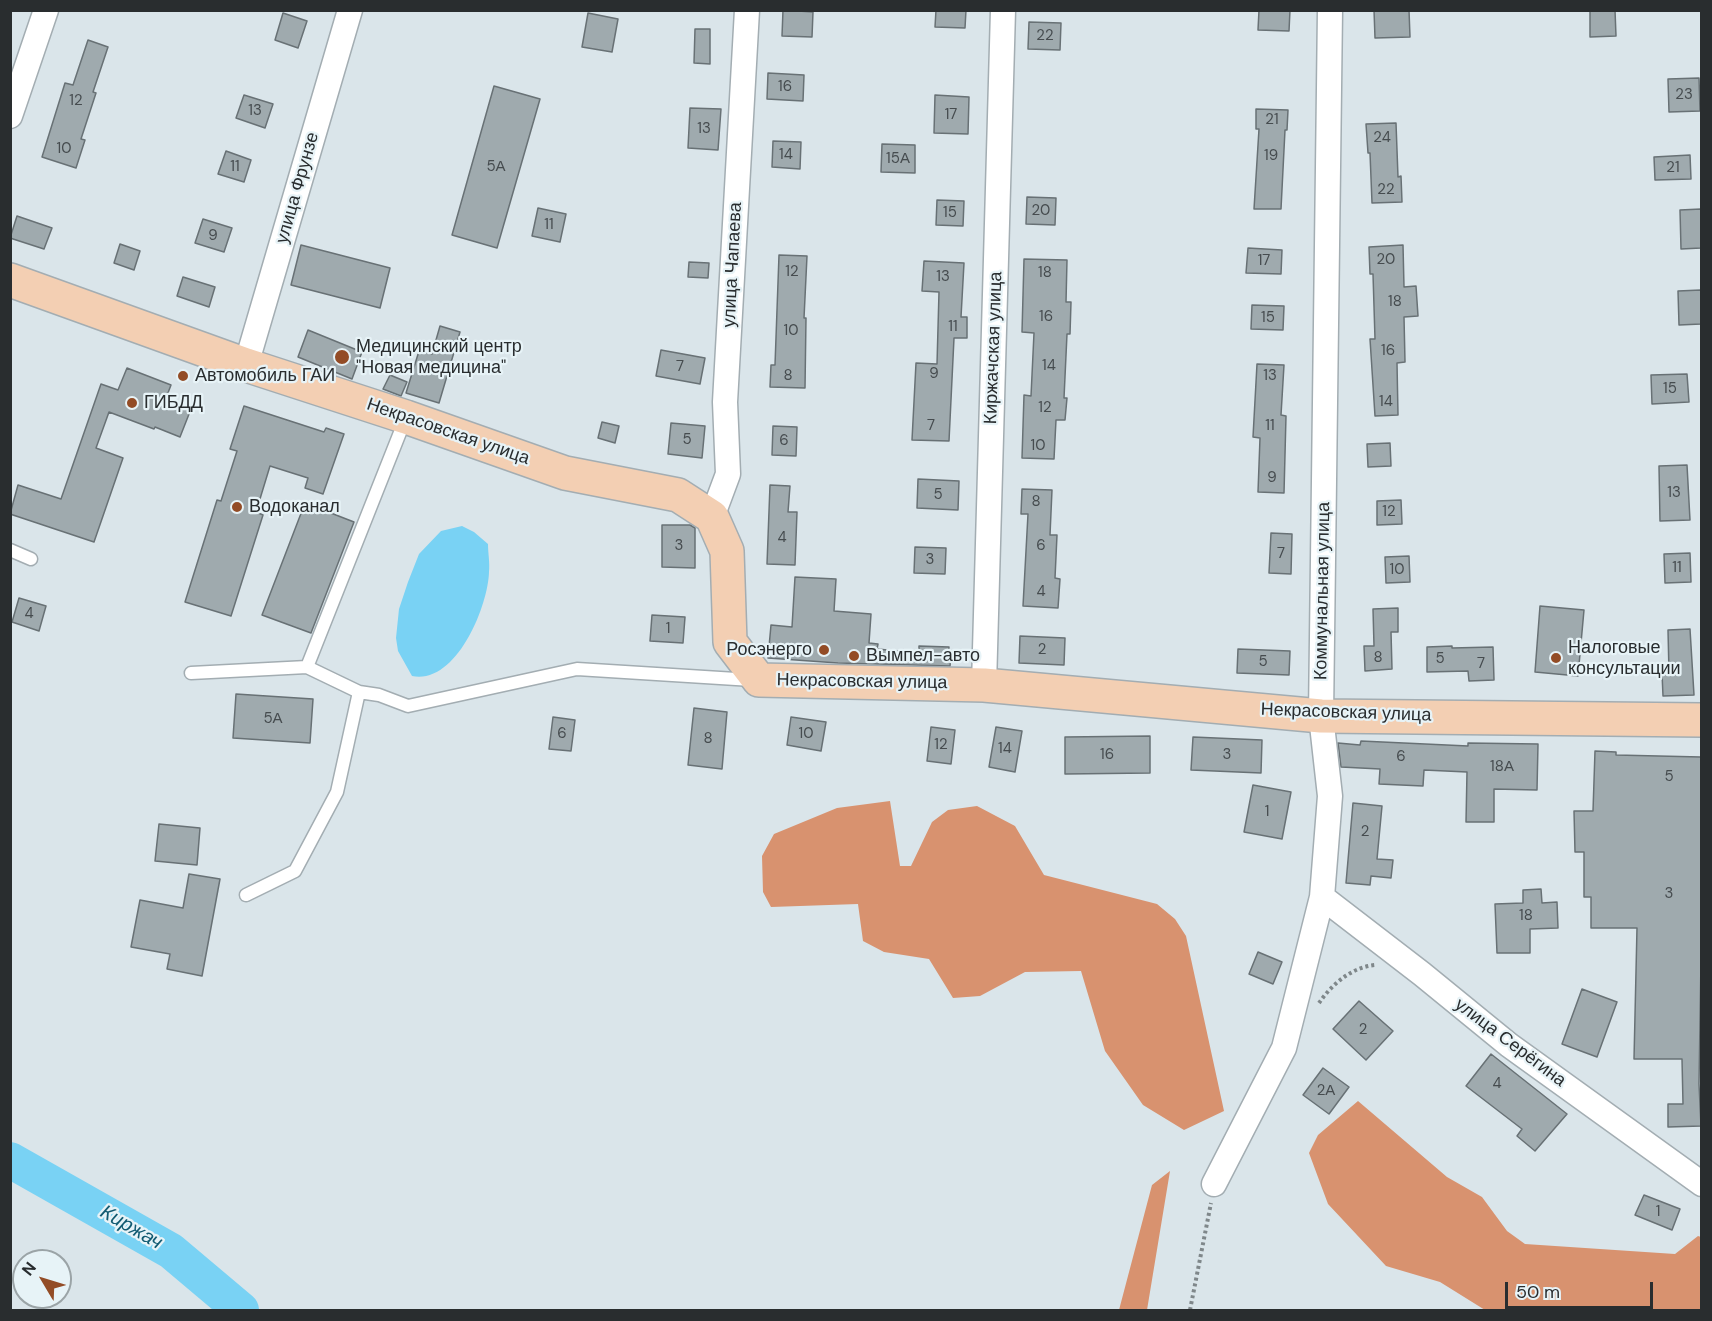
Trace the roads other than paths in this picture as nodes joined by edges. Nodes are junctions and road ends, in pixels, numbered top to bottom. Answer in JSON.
{"nodes":[{"id":1,"x":46,"y":10,"type":"edge"},
{"id":2,"x":350,"y":10,"type":"edge"},
{"id":3,"x":747,"y":10,"type":"edge"},
{"id":4,"x":1003,"y":10,"type":"edge"},
{"id":5,"x":1330,"y":10,"type":"edge"},
{"id":6,"x":10,"y":117,"type":"edge"},
{"id":7,"x":10,"y":280,"type":"edge"},
{"id":8,"x":246,"y":365,"type":"junction"},
{"id":9,"x":406,"y":417,"type":"junction"},
{"id":10,"x":712,"y":517,"type":"junction"},
{"id":11,"x":10,"y":550,"type":"edge"},
{"id":12,"x":31,"y":559,"type":"dead end"},
{"id":13,"x":307,"y":667,"type":"junction"},
{"id":14,"x":191,"y":673,"type":"dead end"},
{"id":15,"x":759,"y":680,"type":"junction"},
{"id":16,"x":984,"y":685,"type":"junction"},
{"id":17,"x":359,"y":692,"type":"junction"},
{"id":18,"x":1321,"y":716,"type":"junction"},
{"id":19,"x":1701,"y":720,"type":"edge"},
{"id":20,"x":246,"y":895,"type":"dead end"},
{"id":21,"x":1322,"y":897,"type":"junction"},
{"id":22,"x":1214,"y":1184,"type":"road end"},
{"id":23,"x":1701,"y":1185,"type":"edge"}],
"edges":[{"from":1,"to":6,"type":"street"},
{"from":2,"to":8,"type":"street","name":"улица Фрунзе"},
{"from":3,"to":10,"type":"street","name":"улица Чапаева"},
{"from":4,"to":16,"type":"street","name":"Киржачская улица"},
{"from":5,"to":18,"type":"street","name":"Коммунальная улица"},
{"from":7,"to":8,"type":"street","name":"Некрасовская улица"},
{"from":8,"to":9,"type":"street","name":"Некрасовская улица"},
{"from":9,"to":10,"type":"street","name":"Некрасовская улица"},
{"from":9,"to":13,"type":"lane"},
{"from":10,"to":15,"type":"street","name":"Некрасовская улица"},
{"from":11,"to":12,"type":"lane"},
{"from":13,"to":14,"type":"lane"},
{"from":13,"to":17,"type":"lane"},
{"from":15,"to":16,"type":"street","name":"Некрасовская улица"},
{"from":15,"to":17,"type":"lane"},
{"from":16,"to":18,"type":"street","name":"Некрасовская улица"},
{"from":17,"to":20,"type":"lane"},
{"from":18,"to":19,"type":"street","name":"Некрасовская улица"},
{"from":18,"to":21,"type":"street","name":"Коммунальная улица"},
{"from":21,"to":22,"type":"street","name":"Коммунальная улица"},
{"from":21,"to":23,"type":"street","name":"улица Серёгина"}]}
